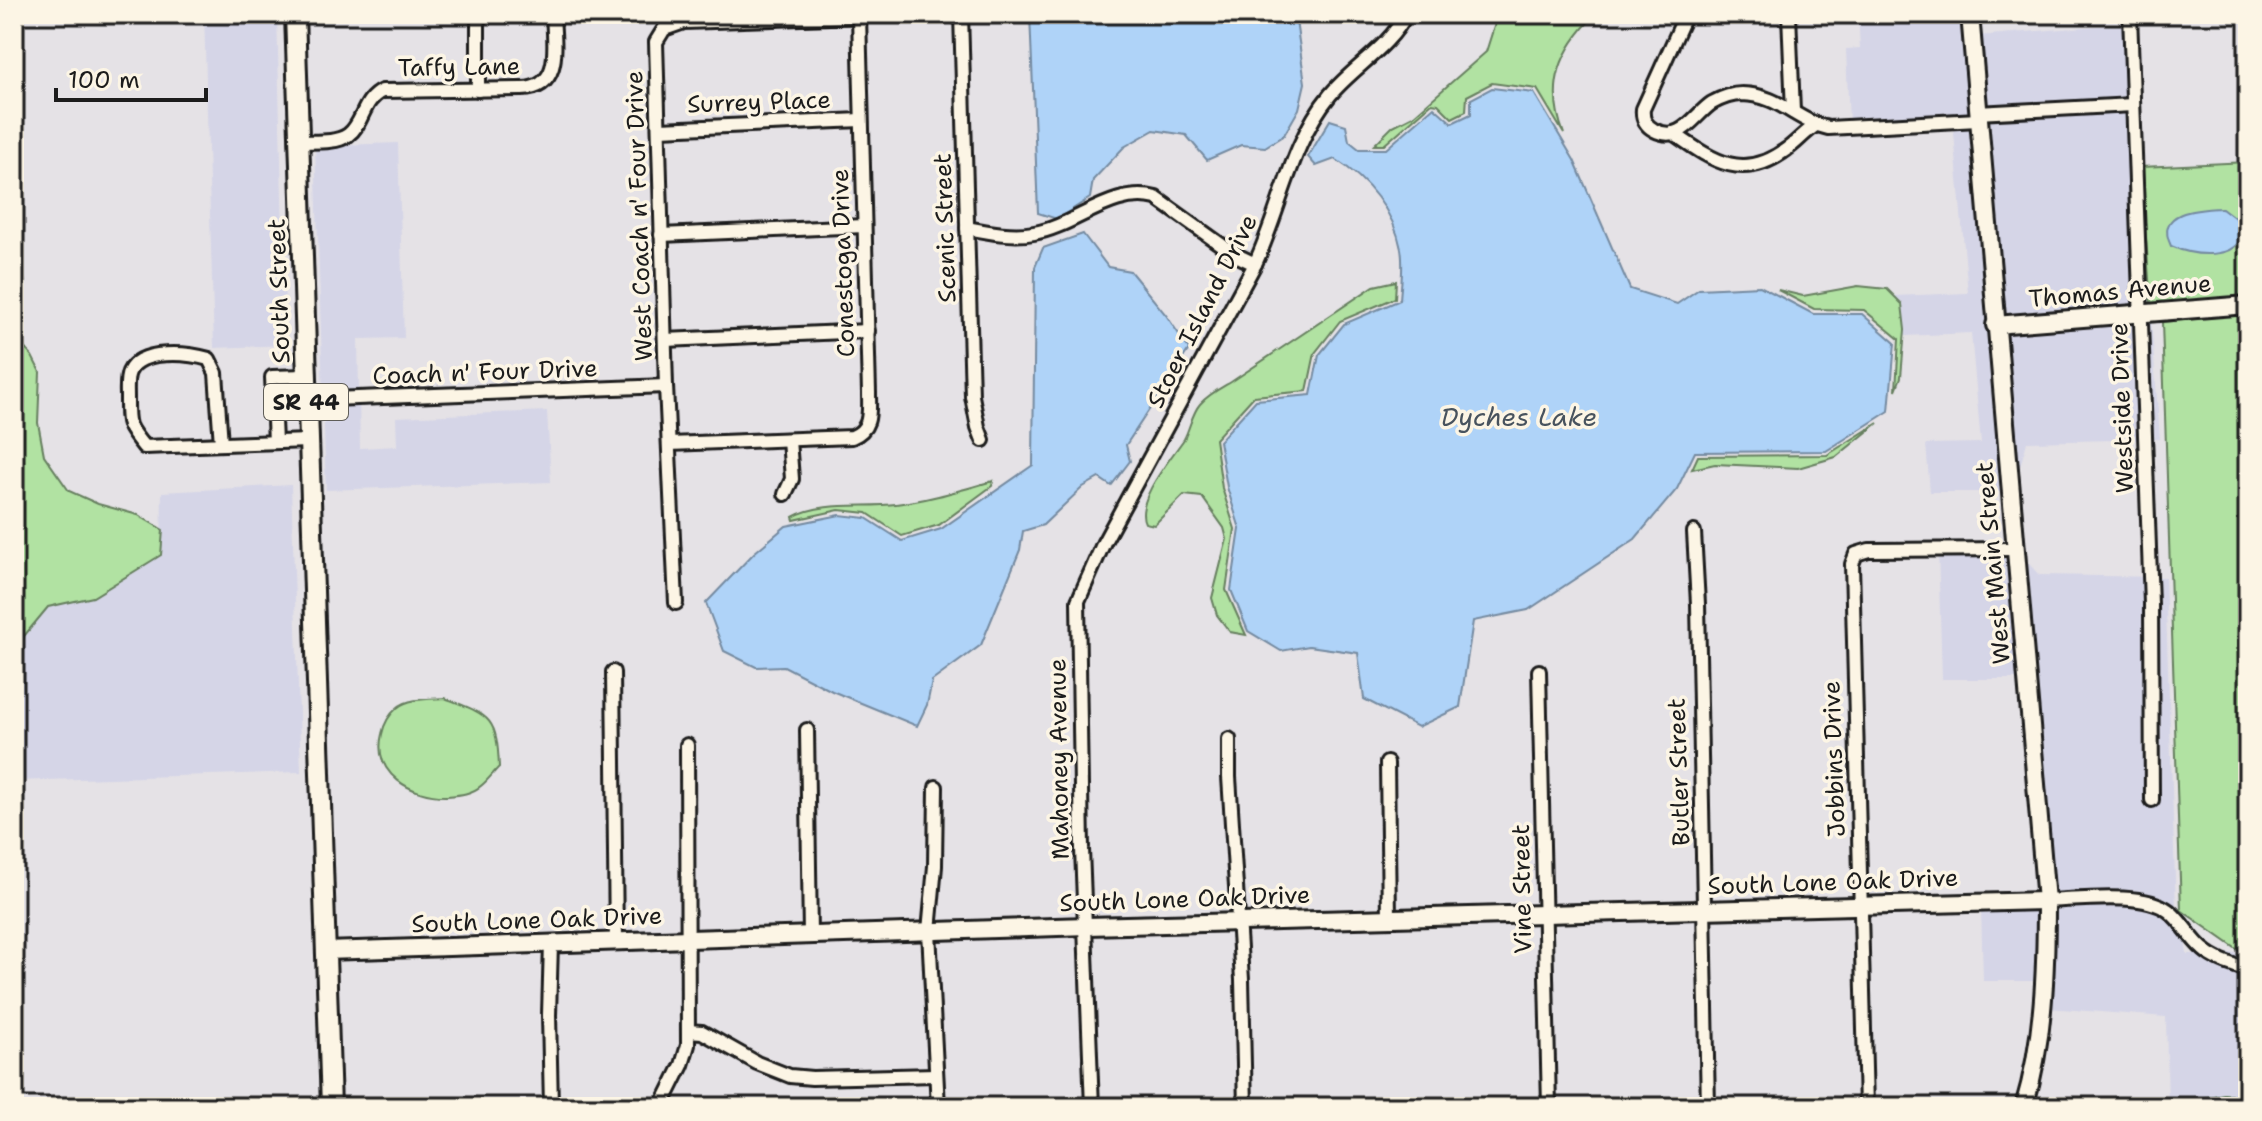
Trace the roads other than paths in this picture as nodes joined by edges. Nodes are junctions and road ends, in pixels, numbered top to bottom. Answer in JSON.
{"nodes":[{"id":1,"x":295,"y":14,"type":"edge"},
{"id":2,"x":478,"y":14,"type":"edge"},
{"id":3,"x":553,"y":14,"type":"edge"},
{"id":4,"x":961,"y":14,"type":"edge"},
{"id":5,"x":1406,"y":14,"type":"edge"},
{"id":6,"x":1686,"y":14,"type":"edge"},
{"id":7,"x":1789,"y":14,"type":"edge"},
{"id":8,"x":1970,"y":14,"type":"edge"},
{"id":9,"x":2130,"y":14,"type":"edge"},
{"id":10,"x":860,"y":15,"type":"edge"},
{"id":11,"x":478,"y":90,"type":"junction"},
{"id":12,"x":2133,"y":105,"type":"junction"},
{"id":13,"x":1793,"y":112,"type":"junction"},
{"id":14,"x":1978,"y":116,"type":"junction"},
{"id":15,"x":861,"y":120,"type":"junction"},
{"id":16,"x":1816,"y":125,"type":"junction"},
{"id":17,"x":660,"y":129,"type":"junction"},
{"id":18,"x":1673,"y":133,"type":"junction"},
{"id":19,"x":298,"y":142,"type":"junction"},
{"id":20,"x":864,"y":226,"type":"junction"},
{"id":21,"x":967,"y":228,"type":"junction"},
{"id":22,"x":661,"y":235,"type":"junction"},
{"id":23,"x":1255,"y":264,"type":"junction"},
{"id":24,"x":2248,"y":305,"type":"edge"},
{"id":25,"x":2141,"y":314,"type":"junction"},
{"id":26,"x":1995,"y":325,"type":"junction"},
{"id":27,"x":868,"y":331,"type":"junction"},
{"id":28,"x":665,"y":340,"type":"junction"},
{"id":29,"x":305,"y":376,"type":"junction"},
{"id":30,"x":666,"y":386,"type":"junction"},
{"id":31,"x":306,"y":400,"type":"junction"},
{"id":32,"x":789,"y":440,"type":"junction"},
{"id":33,"x":983,"y":440,"type":"dead end"},
{"id":34,"x":308,"y":441,"type":"junction"},
{"id":35,"x":275,"y":442,"type":"junction"},
{"id":36,"x":221,"y":444,"type":"junction"},
{"id":37,"x":669,"y":444,"type":"junction"},
{"id":38,"x":785,"y":494,"type":"dead end"},
{"id":39,"x":1694,"y":532,"type":"dead end"},
{"id":40,"x":2015,"y":549,"type":"junction"},
{"id":41,"x":1078,"y":601,"type":"joint"},
{"id":42,"x":676,"y":603,"type":"dead end"},
{"id":43,"x":1539,"y":671,"type":"dead end"},
{"id":44,"x":613,"y":672,"type":"dead end"},
{"id":45,"x":807,"y":730,"type":"dead end"},
{"id":46,"x":1229,"y":739,"type":"dead end"},
{"id":47,"x":687,"y":745,"type":"dead end"},
{"id":48,"x":1387,"y":763,"type":"dead end"},
{"id":49,"x":936,"y":787,"type":"dead end"},
{"id":50,"x":2152,"y":800,"type":"dead end"},
{"id":51,"x":2046,"y":901,"type":"junction"},
{"id":52,"x":1861,"y":905,"type":"junction"},
{"id":53,"x":1703,"y":910,"type":"junction"},
{"id":54,"x":1544,"y":914,"type":"junction"},
{"id":55,"x":1389,"y":918,"type":"junction"},
{"id":56,"x":1238,"y":922,"type":"junction"},
{"id":57,"x":1087,"y":926,"type":"junction"},
{"id":58,"x":929,"y":931,"type":"junction"},
{"id":59,"x":810,"y":935,"type":"junction"},
{"id":60,"x":688,"y":939,"type":"junction"},
{"id":61,"x":616,"y":941,"type":"junction"},
{"id":62,"x":551,"y":943,"type":"junction"},
{"id":63,"x":325,"y":951,"type":"junction"},
{"id":64,"x":2248,"y":970,"type":"edge"},
{"id":65,"x":688,"y":1031,"type":"junction"},
{"id":66,"x":936,"y":1075,"type":"junction"},
{"id":67,"x":331,"y":1107,"type":"edge"},
{"id":68,"x":551,"y":1107,"type":"edge"},
{"id":69,"x":661,"y":1107,"type":"edge"},
{"id":70,"x":938,"y":1107,"type":"edge"},
{"id":71,"x":1092,"y":1107,"type":"edge"},
{"id":72,"x":1245,"y":1107,"type":"edge"},
{"id":73,"x":1549,"y":1107,"type":"edge"},
{"id":74,"x":1708,"y":1107,"type":"edge"},
{"id":75,"x":1866,"y":1107,"type":"edge"},
{"id":76,"x":2024,"y":1107,"type":"edge"}],
"edges":[{"from":1,"to":19,"type":"main road","name":"South Street","number":"SR 44"},
{"from":2,"to":11,"type":"street"},
{"from":3,"to":11,"type":"street","name":"Taffy Lane"},
{"from":4,"to":21,"type":"street","name":"Scenic Street"},
{"from":5,"to":23,"type":"street","name":"Stoer Island Drive"},
{"from":6,"to":18,"type":"street"},
{"from":7,"to":13,"type":"street"},
{"from":8,"to":14,"type":"street","name":"West Main Street"},
{"from":9,"to":12,"type":"street","name":"Westside Drive"},
{"from":10,"to":15,"type":"street","name":"Conestoga Drive"},
{"from":10,"to":17,"type":"street","name":"West Coach n' Four Drive"},
{"from":11,"to":19,"type":"street","name":"Taffy Lane"},
{"from":12,"to":14,"type":"street"},
{"from":12,"to":25,"type":"street","name":"Westside Drive"},
{"from":13,"to":16,"type":"street"},
{"from":13,"to":18,"type":"street"},
{"from":14,"to":16,"type":"street"},
{"from":14,"to":26,"type":"street","name":"West Main Street"},
{"from":15,"to":17,"type":"street","name":"Surrey Place"},
{"from":15,"to":20,"type":"street","name":"Conestoga Drive"},
{"from":16,"to":18,"type":"street"},
{"from":17,"to":22,"type":"street","name":"West Coach n' Four Drive"},
{"from":19,"to":29,"type":"main road","name":"South Street","number":"SR 44"},
{"from":20,"to":22,"type":"street"},
{"from":20,"to":27,"type":"street","name":"Conestoga Drive"},
{"from":21,"to":23,"type":"street"},
{"from":21,"to":33,"type":"street","name":"Scenic Street"},
{"from":22,"to":28,"type":"street","name":"West Coach n' Four Drive"},
{"from":23,"to":41,"type":"street","name":"Stoer Island Drive"},
{"from":24,"to":25,"type":"street","name":"Thomas Avenue"},
{"from":25,"to":26,"type":"street","name":"Thomas Avenue"},
{"from":25,"to":50,"type":"street","name":"Westside Drive"},
{"from":26,"to":40,"type":"street","name":"West Main Street"},
{"from":27,"to":28,"type":"street"},
{"from":27,"to":32,"type":"street","name":"Conestoga Drive"},
{"from":28,"to":30,"type":"street","name":"West Coach n' Four Drive"},
{"from":29,"to":31,"type":"main road","name":"South Street","number":"SR 44"},
{"from":29,"to":35,"type":"street"},
{"from":30,"to":31,"type":"street","name":"Coach n' Four Drive"},
{"from":30,"to":37,"type":"street","name":"West Coach n' Four Drive"},
{"from":31,"to":34,"type":"main road","name":"South Street","number":"SR 44"},
{"from":32,"to":37,"type":"street","name":"Conestoga Drive"},
{"from":32,"to":38,"type":"street"},
{"from":34,"to":35,"type":"street"},
{"from":34,"to":63,"type":"main road","name":"South Street","number":"SR 44"},
{"from":35,"to":36,"type":"street"},
{"from":36,"to":36,"type":"street"},
{"from":37,"to":42,"type":"street","name":"West Coach n' Four Drive"},
{"from":39,"to":53,"type":"street","name":"Butler Street"},
{"from":40,"to":51,"type":"street","name":"West Main Street"},
{"from":40,"to":52,"type":"street","name":"Jobbins Drive"},
{"from":41,"to":57,"type":"street","name":"Mahoney Avenue"},
{"from":43,"to":54,"type":"street","name":"Vine Street"},
{"from":44,"to":61,"type":"street"},
{"from":45,"to":59,"type":"street"},
{"from":46,"to":56,"type":"street"},
{"from":47,"to":60,"type":"street"},
{"from":48,"to":55,"type":"street"},
{"from":49,"to":58,"type":"street"},
{"from":51,"to":52,"type":"street","name":"South Lone Oak Drive"},
{"from":51,"to":64,"type":"street"},
{"from":51,"to":76,"type":"street","name":"West Main Street"},
{"from":52,"to":53,"type":"street","name":"South Lone Oak Drive"},
{"from":52,"to":75,"type":"street","name":"Jobbins Drive"},
{"from":53,"to":54,"type":"street","name":"South Lone Oak Drive"},
{"from":53,"to":74,"type":"street","name":"Butler Street"},
{"from":54,"to":55,"type":"street","name":"South Lone Oak Drive"},
{"from":54,"to":73,"type":"street","name":"Vine Street"},
{"from":55,"to":56,"type":"street","name":"South Lone Oak Drive"},
{"from":56,"to":57,"type":"street","name":"South Lone Oak Drive"},
{"from":56,"to":72,"type":"street"},
{"from":57,"to":58,"type":"street","name":"South Lone Oak Drive"},
{"from":57,"to":71,"type":"street","name":"Mahoney Avenue"},
{"from":58,"to":59,"type":"street","name":"South Lone Oak Drive"},
{"from":58,"to":66,"type":"street"},
{"from":59,"to":60,"type":"street","name":"South Lone Oak Drive"},
{"from":60,"to":61,"type":"street","name":"South Lone Oak Drive"},
{"from":60,"to":65,"type":"street"},
{"from":61,"to":62,"type":"street","name":"South Lone Oak Drive"},
{"from":62,"to":63,"type":"street","name":"South Lone Oak Drive"},
{"from":62,"to":68,"type":"street"},
{"from":63,"to":67,"type":"main road","number":"SR 44"},
{"from":65,"to":66,"type":"street"},
{"from":65,"to":69,"type":"street"},
{"from":66,"to":70,"type":"street"}]}
